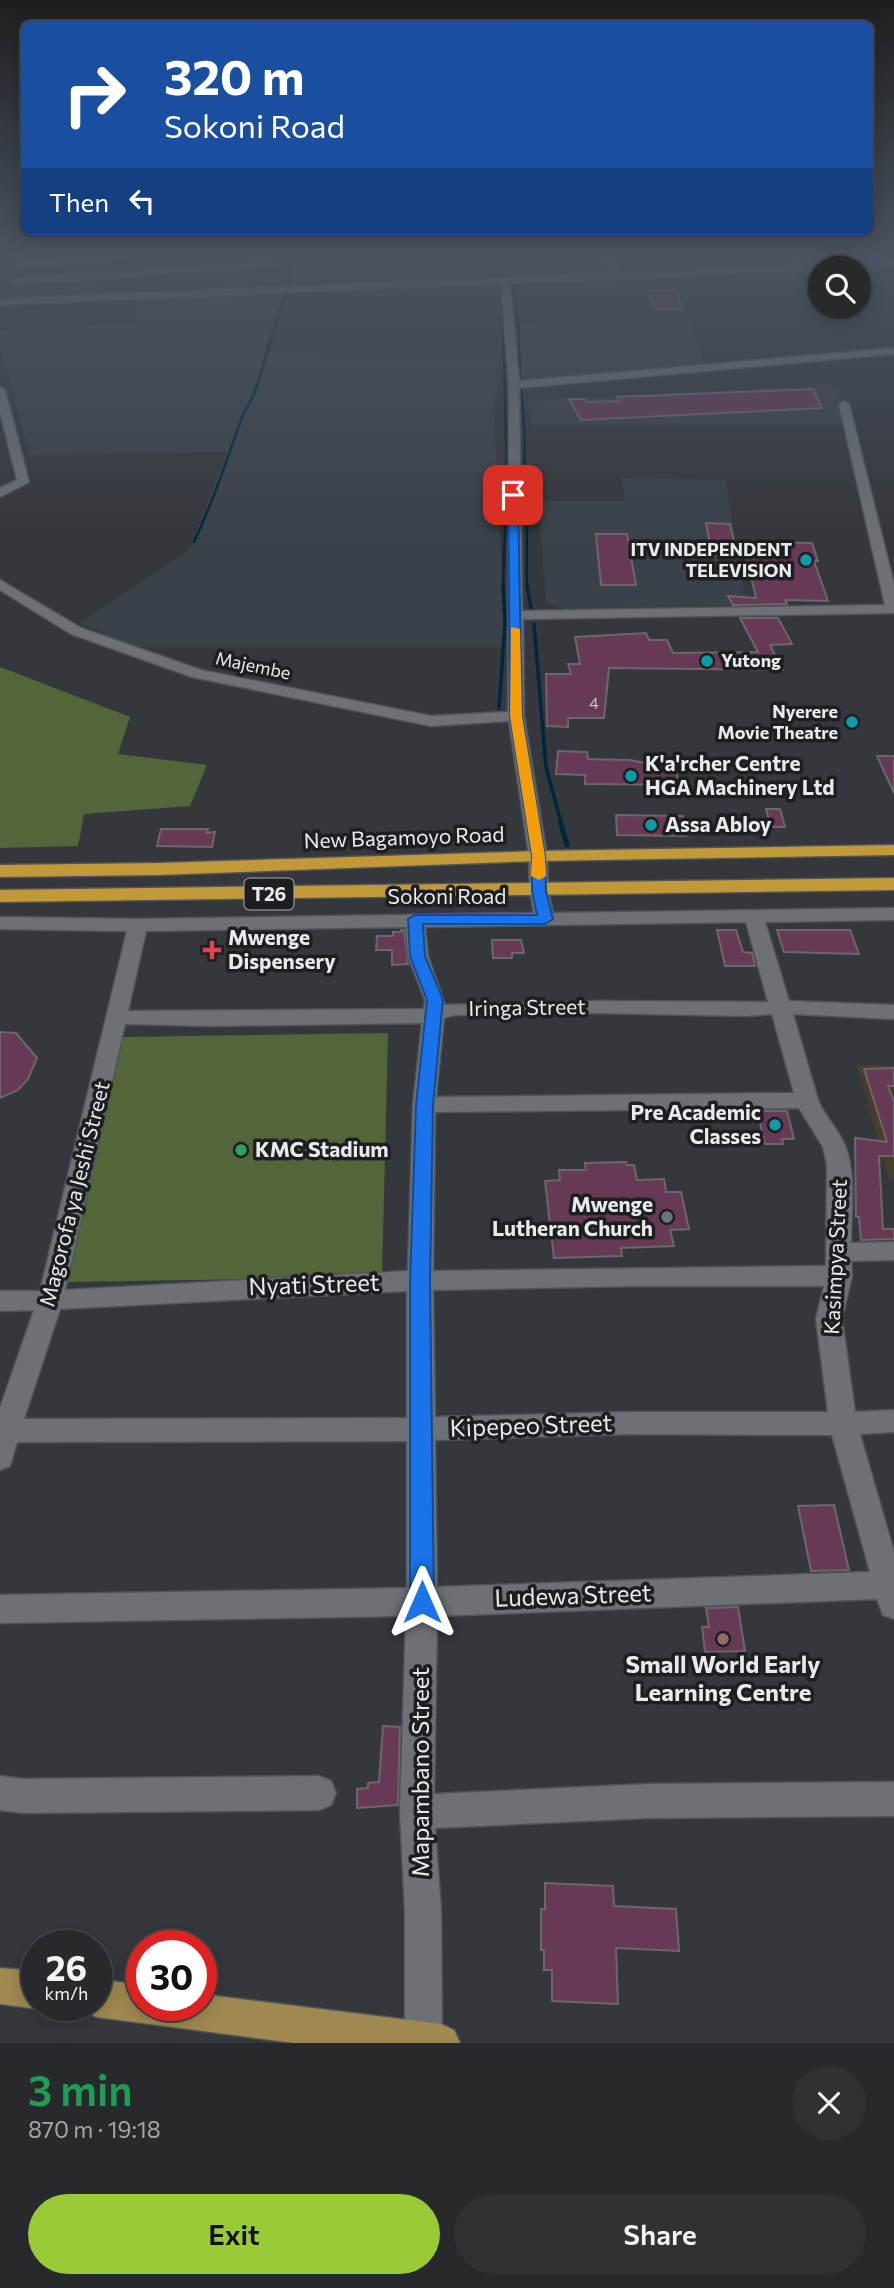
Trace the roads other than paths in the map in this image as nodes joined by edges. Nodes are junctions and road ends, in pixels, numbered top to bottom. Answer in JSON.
{"nodes":[{"id":1,"x":511,"y":350,"type":"edge"},
{"id":2,"x":894,"y":351,"type":"edge"},
{"id":3,"x":514,"y":385,"type":"junction"},
{"id":4,"x":0,"y":390,"type":"edge"},
{"id":5,"x":844,"y":404,"type":"dead end"},
{"id":6,"x":0,"y":493,"type":"edge"},
{"id":7,"x":0,"y":584,"type":"edge"},
{"id":8,"x":893,"y":608,"type":"edge"},
{"id":9,"x":514,"y":615,"type":"junction"},
{"id":10,"x":516,"y":716,"type":"junction"},
{"id":11,"x":894,"y":850,"type":"edge"},
{"id":12,"x":538,"y":856,"type":"junction"},
{"id":13,"x":0,"y":871,"type":"edge"},
{"id":14,"x":894,"y":884,"type":"edge"},
{"id":15,"x":539,"y":891,"type":"junction"},
{"id":16,"x":0,"y":896,"type":"edge"},
{"id":17,"x":894,"y":914,"type":"edge"},
{"id":18,"x":754,"y":917,"type":"junction"},
{"id":19,"x":415,"y":919,"type":"junction"},
{"id":20,"x":545,"y":919,"type":"junction"},
{"id":21,"x":0,"y":923,"type":"edge"},
{"id":22,"x":138,"y":925,"type":"junction"},
{"id":23,"x":780,"y":1007,"type":"junction"},
{"id":24,"x":894,"y":1012,"type":"edge"},
{"id":25,"x":432,"y":1016,"type":"junction"},
{"id":26,"x":118,"y":1017,"type":"junction"},
{"id":27,"x":807,"y":1100,"type":"junction"},
{"id":28,"x":424,"y":1105,"type":"junction"},
{"id":29,"x":894,"y":1251,"type":"edge"},
{"id":30,"x":839,"y":1264,"type":"junction"},
{"id":31,"x":420,"y":1281,"type":"junction"},
{"id":32,"x":0,"y":1301,"type":"edge"},
{"id":33,"x":50,"y":1301,"type":"junction"},
{"id":34,"x":894,"y":1421,"type":"edge"},
{"id":35,"x":843,"y":1424,"type":"junction"},
{"id":36,"x":421,"y":1429,"type":"junction"},
{"id":37,"x":3,"y":1431,"type":"edge"},
{"id":38,"x":0,"y":1458,"type":"edge"},
{"id":39,"x":892,"y":1592,"type":"edge"},
{"id":40,"x":422,"y":1602,"type":"junction"},
{"id":41,"x":0,"y":1609,"type":"edge"},
{"id":42,"x":0,"y":1793,"type":"edge"},
{"id":43,"x":319,"y":1793,"type":"dead end"},
{"id":44,"x":894,"y":1799,"type":"edge"},
{"id":45,"x":417,"y":1812,"type":"junction"},
{"id":46,"x":0,"y":1986,"type":"edge"},
{"id":47,"x":21,"y":1988,"type":"edge"},
{"id":48,"x":217,"y":2014,"type":"edge"},
{"id":49,"x":432,"y":2042,"type":"edge"}],
"edges":[{"from":1,"to":3,"type":"street"},
{"from":2,"to":3,"type":"street"},
{"from":3,"to":9,"type":"street"},
{"from":4,"to":6,"type":"street"},
{"from":5,"to":8,"type":"street"},
{"from":7,"to":10,"type":"street","name":"Majembe"},
{"from":8,"to":9,"type":"street"},
{"from":9,"to":10,"type":"street"},
{"from":10,"to":12,"type":"street"},
{"from":11,"to":12,"type":"highway","name":"New Bagamoyo Road","number":"T26"},
{"from":12,"to":13,"type":"highway","name":"New Bagamoyo Road","number":"T26"},
{"from":12,"to":15,"type":"street"},
{"from":14,"to":15,"type":"highway","number":"T26"},
{"from":15,"to":16,"type":"highway","number":"T26"},
{"from":15,"to":20,"type":"street"},
{"from":17,"to":18,"type":"street","name":"Sokoni Road"},
{"from":18,"to":20,"type":"street","name":"Sokoni Road"},
{"from":18,"to":23,"type":"street","name":"Kasimpya Street"},
{"from":19,"to":20,"type":"street","name":"Sokoni Road"},
{"from":19,"to":22,"type":"street","name":"Sokoni Road"},
{"from":19,"to":25,"type":"street","name":"Mapambano Street"},
{"from":21,"to":22,"type":"street","name":"Sokoni Road"},
{"from":22,"to":26,"type":"street","name":"Magorofa ya Jeshi Street"},
{"from":23,"to":24,"type":"street","name":"Iringa Street"},
{"from":23,"to":25,"type":"street","name":"Iringa Street"},
{"from":23,"to":27,"type":"street","name":"Kasimpya Street"},
{"from":25,"to":26,"type":"street","name":"Iringa Street"},
{"from":25,"to":28,"type":"street","name":"Mapambano Street"},
{"from":26,"to":33,"type":"street","name":"Magorofa ya Jeshi Street"},
{"from":27,"to":28,"type":"street"},
{"from":27,"to":30,"type":"street","name":"Kasimpya Street"},
{"from":28,"to":31,"type":"street","name":"Mapambano Street"},
{"from":29,"to":30,"type":"street","name":"Nyati Street"},
{"from":30,"to":31,"type":"street","name":"Nyati Street"},
{"from":30,"to":35,"type":"street","name":"Kasimpya Street"},
{"from":31,"to":33,"type":"street","name":"Nyati Street"},
{"from":31,"to":36,"type":"street","name":"Mapambano Street"},
{"from":32,"to":33,"type":"street","name":"Nyati Street"},
{"from":33,"to":37,"type":"street","name":"Magorofa ya Jeshi Street"},
{"from":34,"to":35,"type":"street","name":"Kipepeo Street"},
{"from":35,"to":36,"type":"street","name":"Kipepeo Street"},
{"from":35,"to":39,"type":"street","name":"Kasimpya Street"},
{"from":36,"to":37,"type":"street","name":"Kipepeo Street"},
{"from":36,"to":40,"type":"street","name":"Mapambano Street"},
{"from":37,"to":38,"type":"street","name":"Magorofa ya Jeshi Street"},
{"from":39,"to":40,"type":"street","name":"Ludewa Street"},
{"from":40,"to":41,"type":"street","name":"Ludewa Street"},
{"from":40,"to":45,"type":"street","name":"Mapambano Street"},
{"from":42,"to":43,"type":"street"},
{"from":44,"to":45,"type":"street"},
{"from":45,"to":49,"type":"street","name":"Mapambano Street"},
{"from":46,"to":47,"type":"main road"},
{"from":48,"to":49,"type":"main road"}]}
